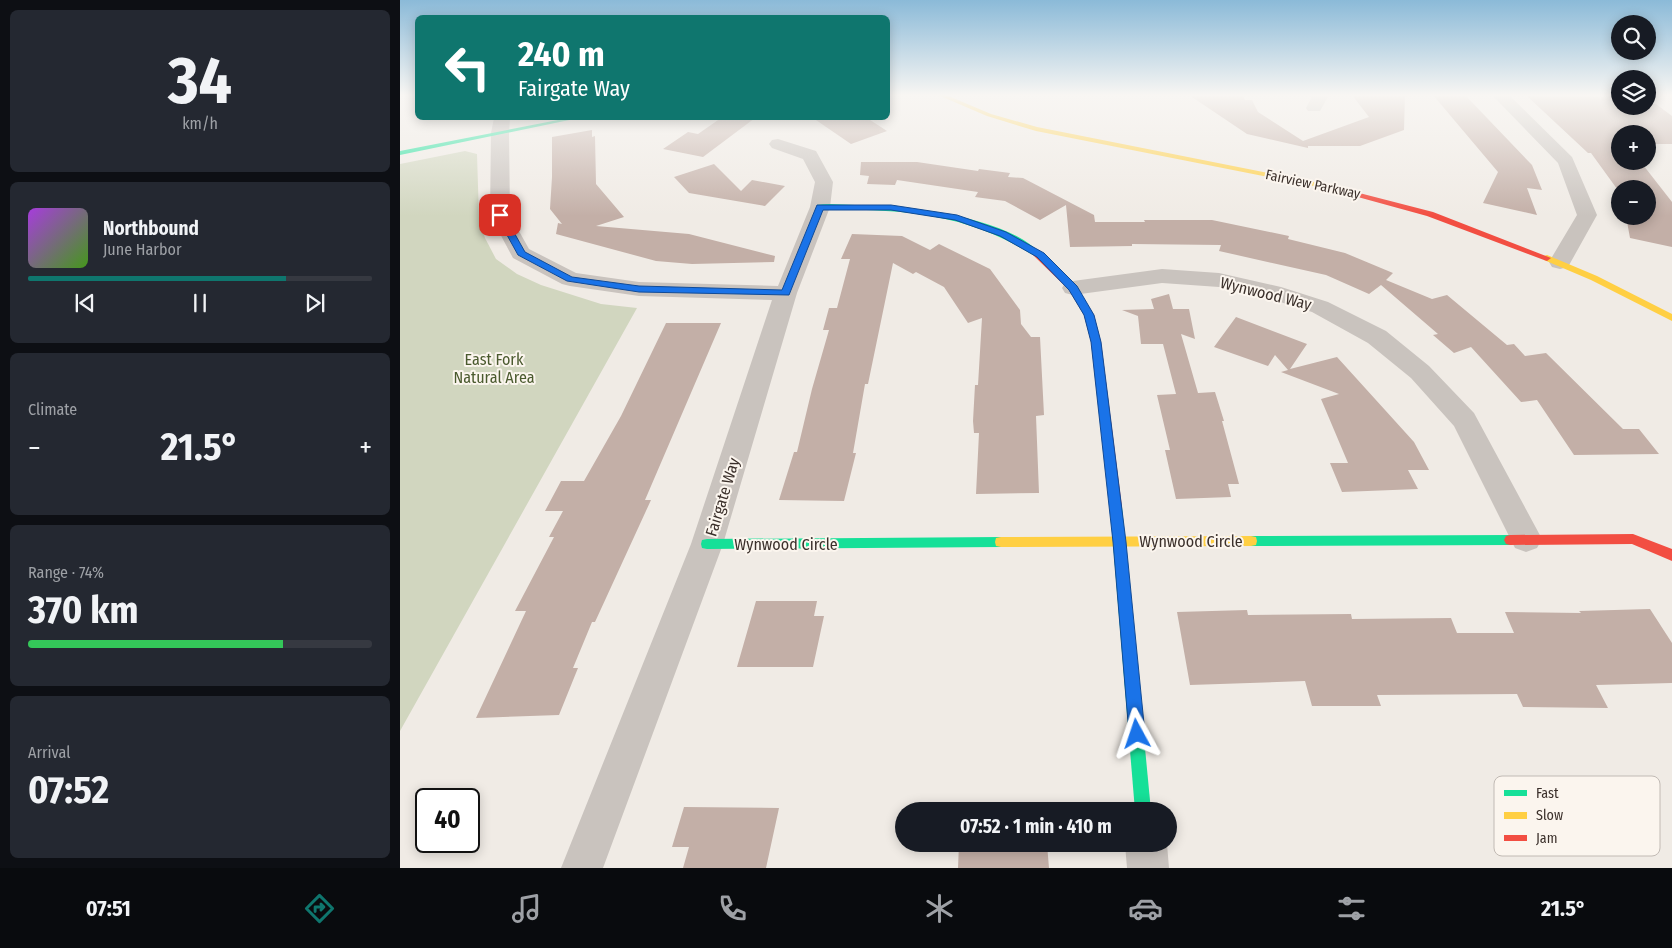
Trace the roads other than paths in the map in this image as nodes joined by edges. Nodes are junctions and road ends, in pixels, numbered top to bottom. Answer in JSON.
{"nodes":[{"id":1,"x":463,"y":136,"type":"edge"},
{"id":2,"x":501,"y":136,"type":"edge"},
{"id":3,"x":1069,"y":136,"type":"edge"},
{"id":4,"x":1541,"y":136,"type":"edge"},
{"id":5,"x":778,"y":144,"type":"dead end"},
{"id":6,"x":400,"y":153,"type":"edge"},
{"id":7,"x":820,"y":207,"type":"junction"},
{"id":8,"x":1560,"y":262,"type":"junction"},
{"id":9,"x":1073,"y":288,"type":"junction"},
{"id":10,"x":786,"y":293,"type":"junction"},
{"id":11,"x":1672,"y":318,"type":"edge"},
{"id":12,"x":1526,"y":539,"type":"junction"},
{"id":13,"x":1120,"y":542,"type":"junction"},
{"id":14,"x":707,"y":544,"type":"junction"},
{"id":15,"x":1672,"y":556,"type":"edge"},
{"id":16,"x":1143,"y":802,"type":"edge"},
{"id":17,"x":1147,"y":852,"type":"edge"},
{"id":18,"x":582,"y":868,"type":"edge"},
{"id":19,"x":1148,"y":868,"type":"edge"}],
"edges":[{"from":1,"to":6,"type":"street"},
{"from":2,"to":10,"type":"street"},
{"from":3,"to":8,"type":"street","name":"Fairview Parkway"},
{"from":4,"to":8,"type":"street"},
{"from":5,"to":7,"type":"street","name":"Fairgate Way"},
{"from":7,"to":9,"type":"street"},
{"from":7,"to":10,"type":"street","name":"Fairgate Way"},
{"from":8,"to":11,"type":"street","name":"Fairview Parkway"},
{"from":9,"to":12,"type":"street","name":"Wynwood Way"},
{"from":9,"to":13,"type":"street"},
{"from":10,"to":14,"type":"street","name":"Fairgate Way"},
{"from":12,"to":13,"type":"street","name":"Wynwood Circle"},
{"from":12,"to":15,"type":"street","name":"Wynwood Circle"},
{"from":13,"to":14,"type":"street","name":"Wynwood Circle"},
{"from":13,"to":16,"type":"street"},
{"from":14,"to":18,"type":"street","name":"Fairgate Way"},
{"from":17,"to":19,"type":"street"}]}
